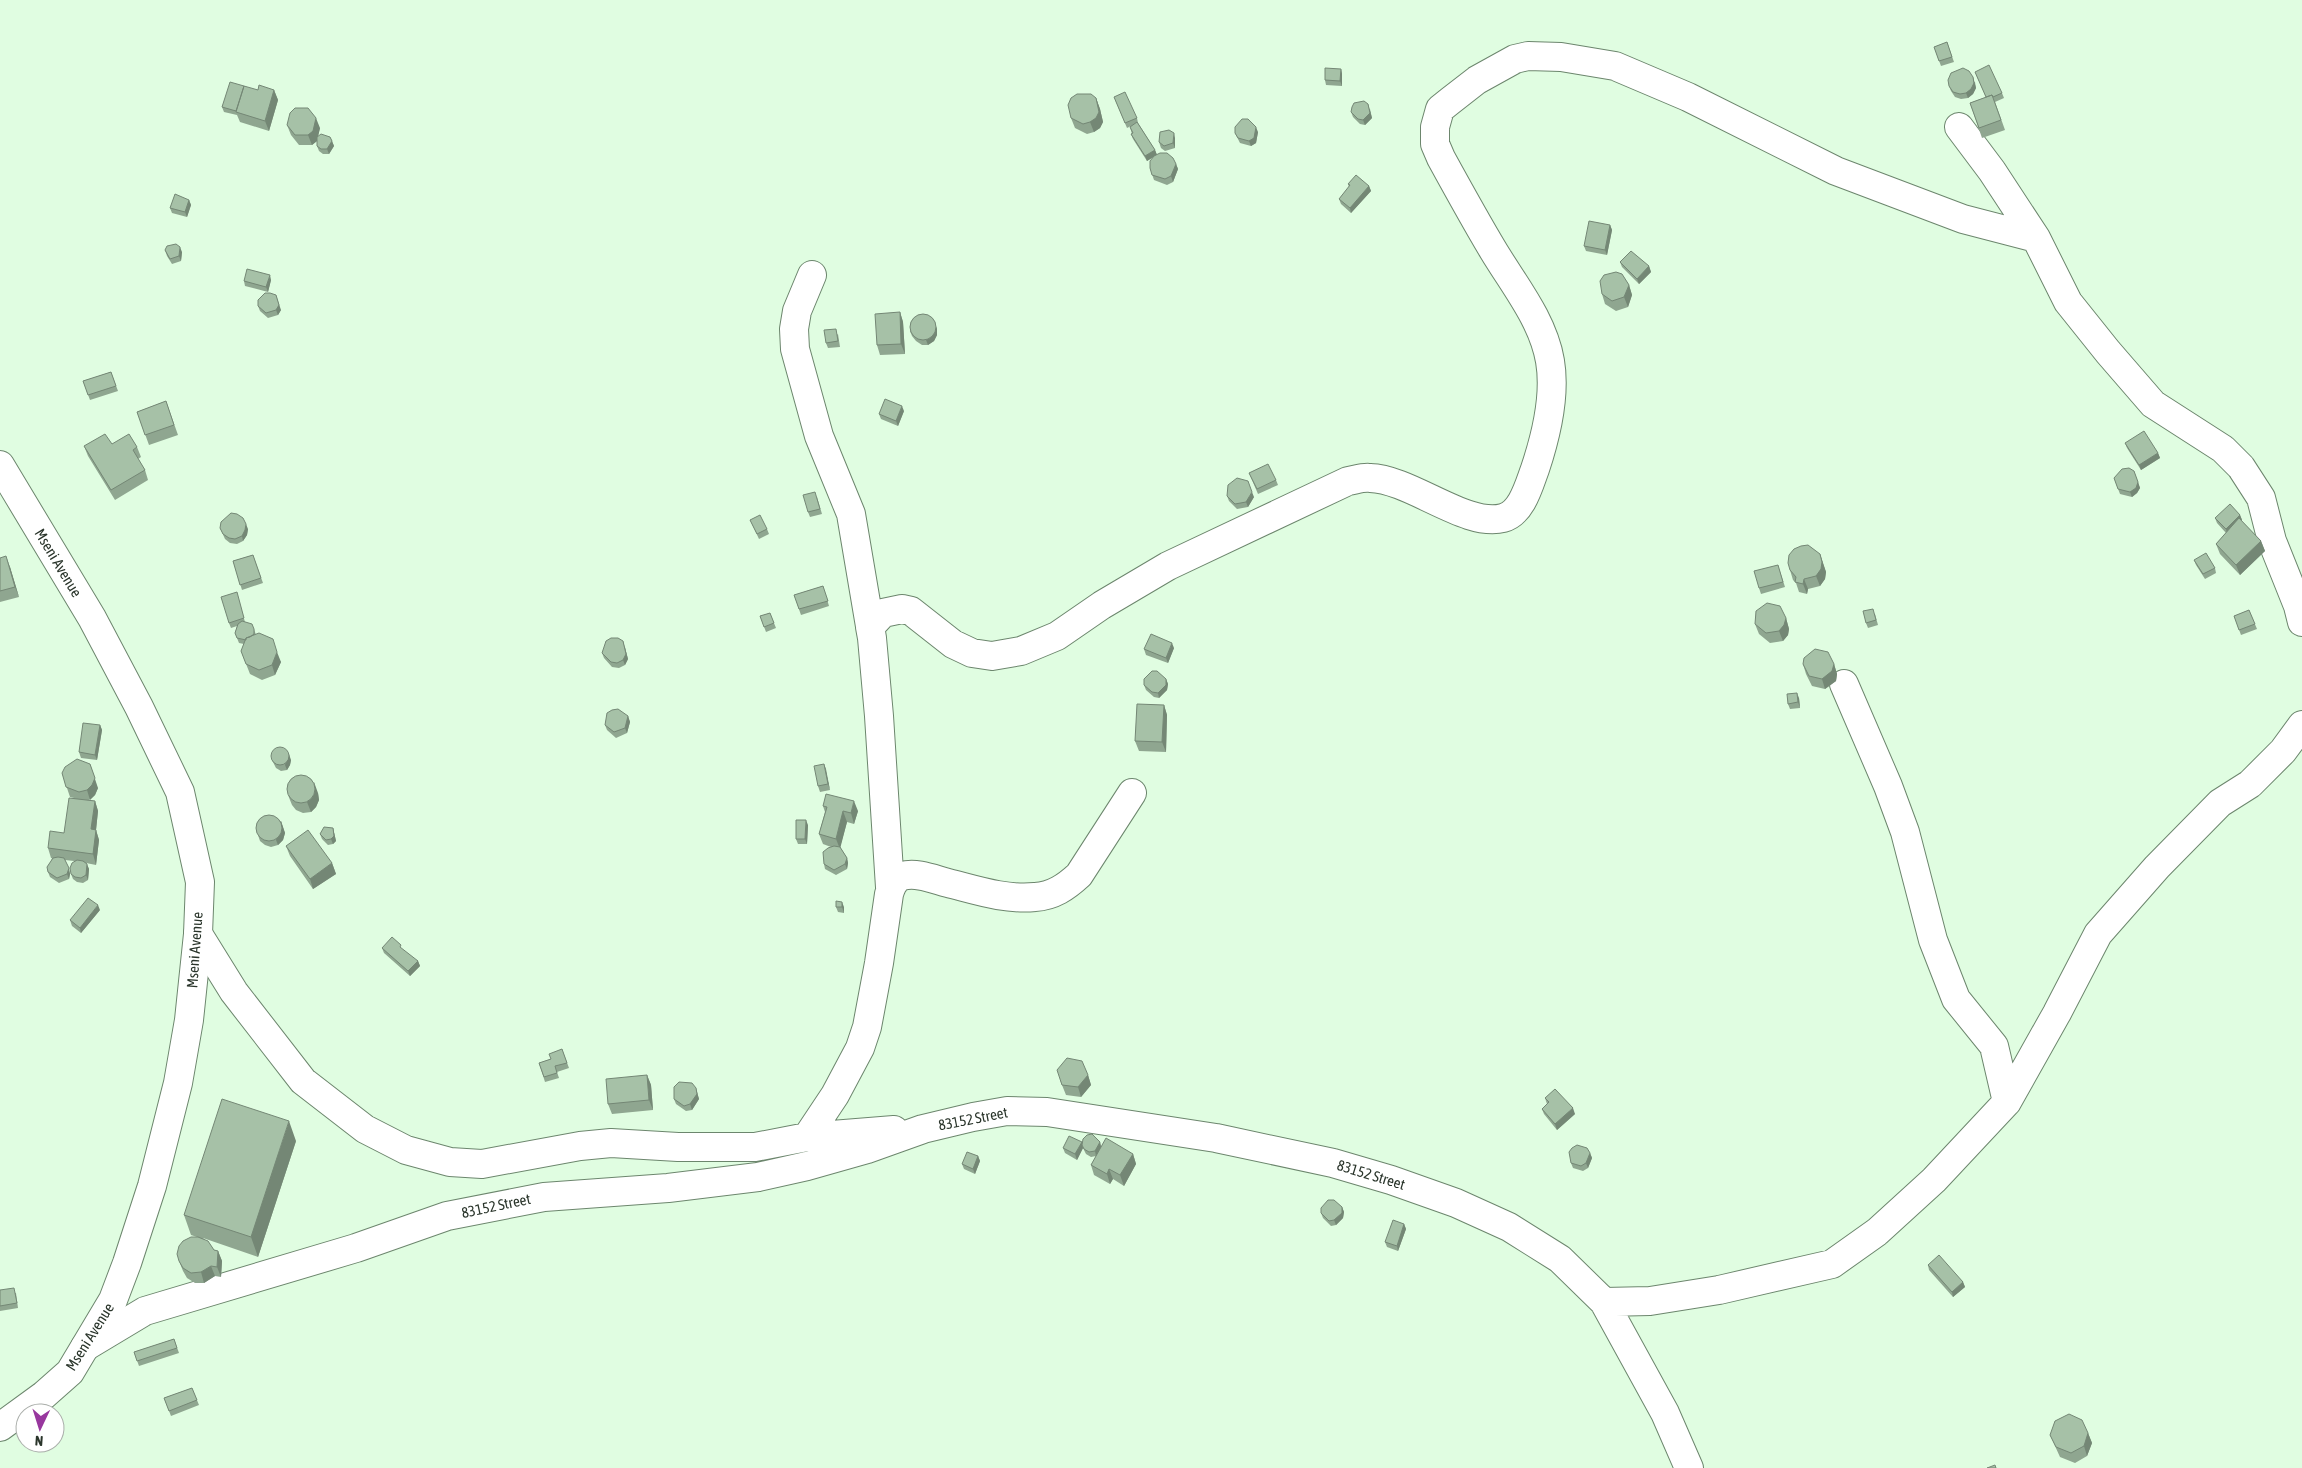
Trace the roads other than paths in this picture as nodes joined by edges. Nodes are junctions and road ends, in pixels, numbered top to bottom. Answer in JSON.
{"nodes":[{"id":1,"x":1959,"y":127,"type":"dead end"},
{"id":2,"x":2036,"y":238,"type":"junction"},
{"id":3,"x":812,"y":275,"type":"dead end"},
{"id":4,"x":0,"y":465,"type":"edge"},
{"id":5,"x":2302,"y":622,"type":"edge"},
{"id":6,"x":872,"y":638,"type":"junction"},
{"id":7,"x":1844,"y":684,"type":"dead end"},
{"id":8,"x":2302,"y":724,"type":"edge"},
{"id":9,"x":1132,"y":792,"type":"dead end"},
{"id":10,"x":890,"y":887,"type":"junction"},
{"id":11,"x":198,"y":934,"type":"junction"},
{"id":12,"x":2007,"y":1102,"type":"junction"},
{"id":13,"x":923,"y":1129,"type":"junction"},
{"id":14,"x":807,"y":1137,"type":"junction"},
{"id":15,"x":1604,"y":1302,"type":"junction"},
{"id":16,"x":85,"y":1347,"type":"junction"},
{"id":17,"x":0,"y":1427,"type":"edge"},
{"id":18,"x":1688,"y":1468,"type":"edge"}],
"edges":[{"from":1,"to":2,"type":"street"},
{"from":2,"to":5,"type":"street"},
{"from":2,"to":6,"type":"street"},
{"from":3,"to":6,"type":"street"},
{"from":4,"to":11,"type":"street","name":"Mseni Avenue"},
{"from":6,"to":10,"type":"street"},
{"from":7,"to":12,"type":"street"},
{"from":8,"to":12,"type":"street"},
{"from":9,"to":10,"type":"street"},
{"from":10,"to":14,"type":"street"},
{"from":11,"to":14,"type":"street","name":"83152 Street"},
{"from":11,"to":16,"type":"street","name":"Mseni Avenue"},
{"from":12,"to":15,"type":"street"},
{"from":13,"to":14,"type":"street","name":"83152 Street"},
{"from":13,"to":15,"type":"street","name":"83152 Street"},
{"from":13,"to":16,"type":"street","name":"83152 Street"},
{"from":15,"to":18,"type":"street","name":"83152 Street"},
{"from":16,"to":17,"type":"street","name":"Mseni Avenue"}]}
